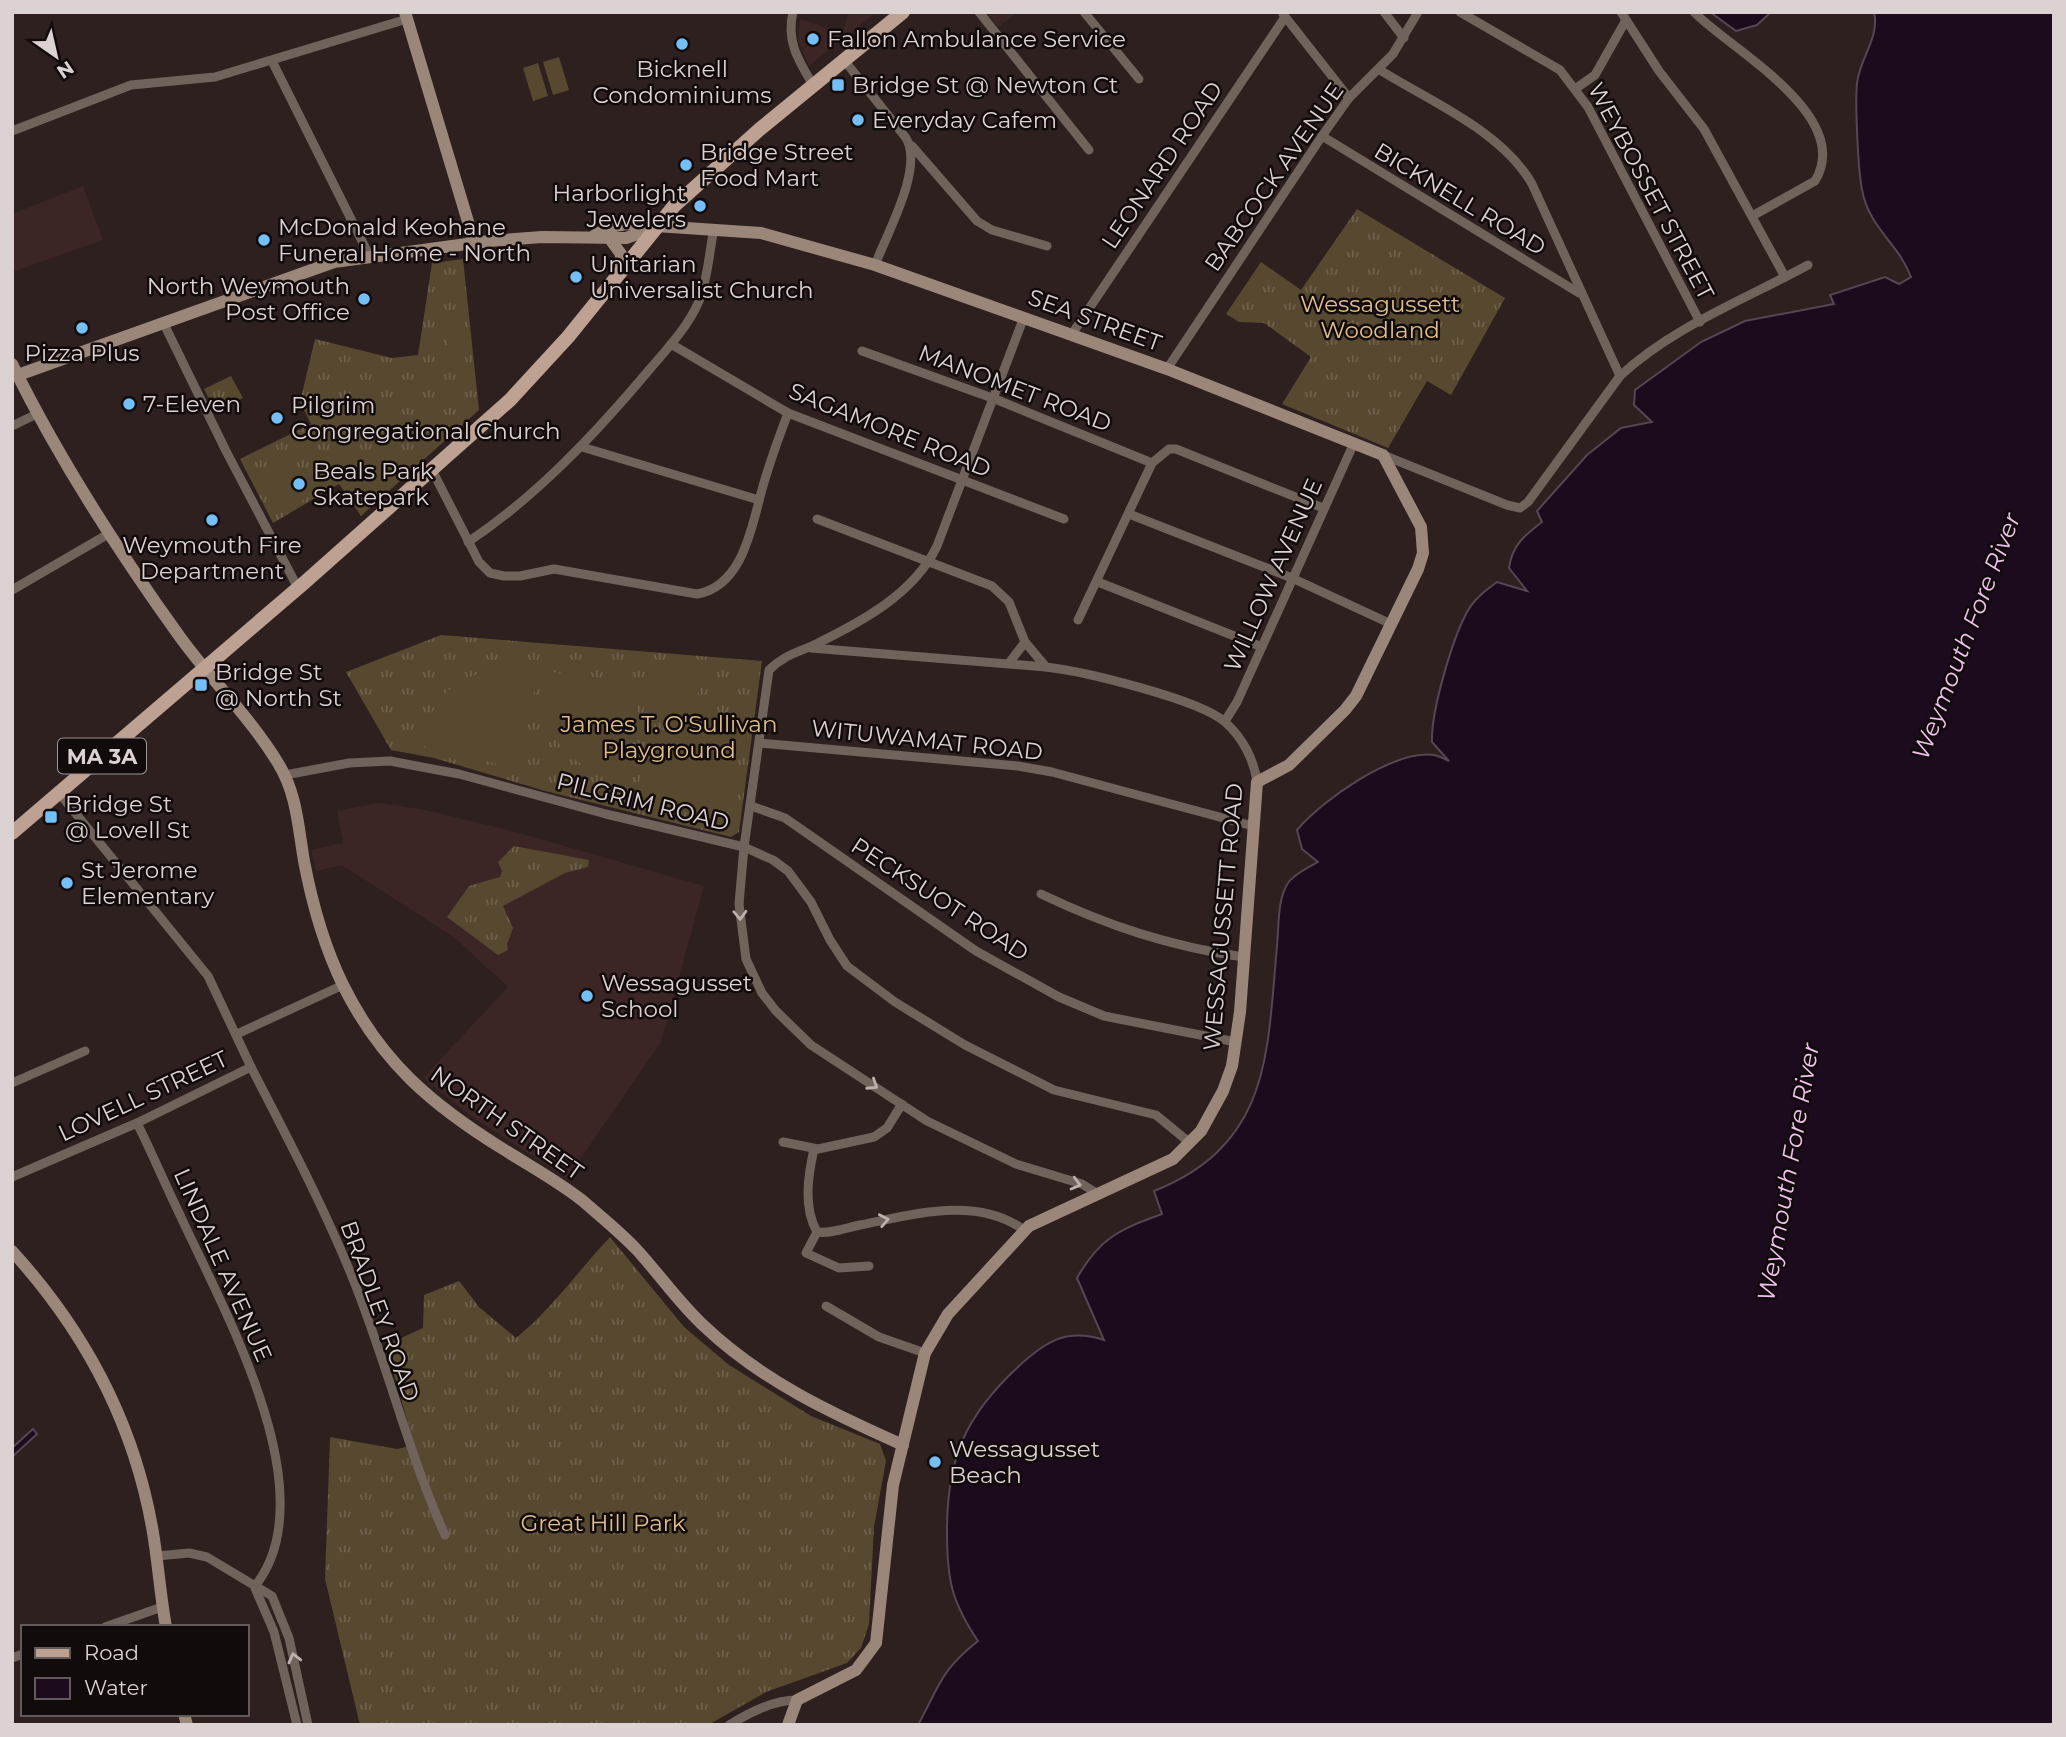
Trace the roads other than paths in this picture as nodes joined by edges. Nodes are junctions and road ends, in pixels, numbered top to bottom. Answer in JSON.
{"nodes":[{"id":1,"x":793,"y":12,"type":"edge"},
{"id":2,"x":903,"y":12,"type":"edge"},
{"id":3,"x":979,"y":12,"type":"edge"},
{"id":4,"x":1084,"y":12,"type":"edge"},
{"id":5,"x":1384,"y":12,"type":"edge"},
{"id":6,"x":1418,"y":12,"type":"edge"},
{"id":7,"x":1460,"y":12,"type":"edge"},
{"id":8,"x":1694,"y":12,"type":"edge"},
{"id":9,"x":1283,"y":15,"type":"edge"},
{"id":10,"x":406,"y":16,"type":"edge"},
{"id":11,"x":1624,"y":16,"type":"edge"},
{"id":12,"x":1404,"y":38,"type":"junction"},
{"id":13,"x":844,"y":60,"type":"junction"},
{"id":14,"x":272,"y":61,"type":"junction"},
{"id":15,"x":1380,"y":71,"type":"junction"},
{"id":16,"x":1139,"y":79,"type":"dead end"},
{"id":17,"x":813,"y":85,"type":"junction"},
{"id":18,"x":1575,"y":89,"type":"junction"},
{"id":19,"x":1349,"y":98,"type":"junction"},
{"id":20,"x":12,"y":131,"type":"edge"},
{"id":21,"x":1322,"y":136,"type":"junction"},
{"id":22,"x":909,"y":142,"type":"junction"},
{"id":23,"x":1089,"y":150,"type":"dead end"},
{"id":24,"x":1754,"y":215,"type":"junction"},
{"id":25,"x":655,"y":228,"type":"junction"},
{"id":26,"x":714,"y":229,"type":"junction"},
{"id":27,"x":594,"y":236,"type":"junction"},
{"id":28,"x":610,"y":239,"type":"junction"},
{"id":29,"x":475,"y":245,"type":"junction"},
{"id":30,"x":1047,"y":246,"type":"dead end"},
{"id":31,"x":369,"y":256,"type":"junction"},
{"id":32,"x":875,"y":265,"type":"junction"},
{"id":33,"x":1808,"y":265,"type":"dead end"},
{"id":34,"x":621,"y":272,"type":"junction"},
{"id":35,"x":1785,"y":277,"type":"junction"},
{"id":36,"x":1579,"y":293,"type":"junction"},
{"id":37,"x":1024,"y":317,"type":"junction"},
{"id":38,"x":1700,"y":322,"type":"junction"},
{"id":39,"x":163,"y":323,"type":"junction"},
{"id":40,"x":1072,"y":334,"type":"junction"},
{"id":41,"x":671,"y":344,"type":"junction"},
{"id":42,"x":862,"y":351,"type":"dead end"},
{"id":43,"x":15,"y":369,"type":"edge"},
{"id":44,"x":1167,"y":369,"type":"junction"},
{"id":45,"x":1620,"y":376,"type":"junction"},
{"id":46,"x":995,"y":399,"type":"junction"},
{"id":47,"x":39,"y":413,"type":"junction"},
{"id":48,"x":788,"y":413,"type":"junction"},
{"id":49,"x":12,"y":425,"type":"edge"},
{"id":50,"x":1354,"y":443,"type":"junction"},
{"id":51,"x":582,"y":447,"type":"junction"},
{"id":52,"x":1383,"y":455,"type":"junction"},
{"id":53,"x":1153,"y":463,"type":"junction"},
{"id":54,"x":432,"y":470,"type":"junction"},
{"id":55,"x":961,"y":482,"type":"junction"},
{"id":56,"x":759,"y":500,"type":"junction"},
{"id":57,"x":1323,"y":509,"type":"junction"},
{"id":58,"x":1129,"y":514,"type":"junction"},
{"id":59,"x":817,"y":519,"type":"dead end"},
{"id":60,"x":1064,"y":519,"type":"dead end"},
{"id":61,"x":110,"y":533,"type":"junction"},
{"id":62,"x":468,"y":542,"type":"junction"},
{"id":63,"x":930,"y":560,"type":"junction"},
{"id":64,"x":1292,"y":578,"type":"junction"},
{"id":65,"x":1098,"y":582,"type":"junction"},
{"id":66,"x":298,"y":588,"type":"junction"},
{"id":67,"x":12,"y":590,"type":"edge"},
{"id":68,"x":1078,"y":620,"type":"dead end"},
{"id":69,"x":1391,"y":624,"type":"junction"},
{"id":70,"x":1025,"y":642,"type":"junction"},
{"id":71,"x":1262,"y":647,"type":"junction"},
{"id":72,"x":809,"y":648,"type":"junction"},
{"id":73,"x":1009,"y":663,"type":"junction"},
{"id":74,"x":1046,"y":667,"type":"junction"},
{"id":75,"x":203,"y":669,"type":"junction"},
{"id":76,"x":1225,"y":721,"type":"junction"},
{"id":77,"x":759,"y":743,"type":"junction"},
{"id":78,"x":285,"y":775,"type":"junction"},
{"id":79,"x":1257,"y":782,"type":"junction"},
{"id":80,"x":59,"y":793,"type":"junction"},
{"id":81,"x":751,"y":806,"type":"junction"},
{"id":82,"x":1253,"y":826,"type":"junction"},
{"id":83,"x":12,"y":833,"type":"edge"},
{"id":84,"x":744,"y":847,"type":"junction"},
{"id":85,"x":1041,"y":894,"type":"dead end"},
{"id":86,"x":1243,"y":957,"type":"junction"},
{"id":87,"x":344,"y":985,"type":"junction"},
{"id":88,"x":237,"y":1034,"type":"junction"},
{"id":89,"x":1236,"y":1042,"type":"junction"},
{"id":90,"x":85,"y":1051,"type":"dead end"},
{"id":91,"x":251,"y":1067,"type":"junction"},
{"id":92,"x":12,"y":1083,"type":"edge"},
{"id":93,"x":902,"y":1104,"type":"junction"},
{"id":94,"x":137,"y":1122,"type":"junction"},
{"id":95,"x":783,"y":1142,"type":"dead end"},
{"id":96,"x":1190,"y":1143,"type":"junction"},
{"id":97,"x":814,"y":1149,"type":"junction"},
{"id":98,"x":12,"y":1177,"type":"edge"},
{"id":99,"x":1098,"y":1194,"type":"junction"},
{"id":100,"x":1024,"y":1230,"type":"junction"},
{"id":101,"x":817,"y":1232,"type":"junction"},
{"id":102,"x":12,"y":1251,"type":"edge"},
{"id":103,"x":869,"y":1266,"type":"dead end"},
{"id":104,"x":826,"y":1306,"type":"dead end"},
{"id":105,"x":925,"y":1353,"type":"junction"},
{"id":106,"x":903,"y":1445,"type":"junction"},
{"id":107,"x":444,"y":1535,"type":"dead end"},
{"id":108,"x":157,"y":1556,"type":"junction"},
{"id":109,"x":254,"y":1586,"type":"junction"},
{"id":110,"x":162,"y":1607,"type":"junction"},
{"id":111,"x":110,"y":1625,"type":"edge"},
{"id":112,"x":166,"y":1625,"type":"edge"},
{"id":113,"x":797,"y":1700,"type":"junction"},
{"id":114,"x":297,"y":1725,"type":"edge"},
{"id":115,"x":308,"y":1725,"type":"edge"},
{"id":116,"x":729,"y":1725,"type":"edge"},
{"id":117,"x":788,"y":1725,"type":"edge"}],
"edges":[{"from":1,"to":17,"type":"street"},
{"from":2,"to":13,"type":"main road","number":"MA 3A"},
{"from":3,"to":23,"type":"street"},
{"from":4,"to":16,"type":"street"},
{"from":5,"to":12,"type":"street"},
{"from":6,"to":12,"type":"street","name":"BABCOCK AVENUE"},
{"from":7,"to":18,"type":"street","name":"WEYBOSSET STREET"},
{"from":8,"to":24,"type":"street"},
{"from":9,"to":19,"type":"street"},
{"from":9,"to":40,"type":"street","name":"LEONARD ROAD"},
{"from":10,"to":14,"type":"street"},
{"from":10,"to":29,"type":"street"},
{"from":11,"to":18,"type":"street"},
{"from":11,"to":24,"type":"street"},
{"from":12,"to":15,"type":"street","name":"BABCOCK AVENUE"},
{"from":13,"to":17,"type":"main road","number":"MA 3A"},
{"from":13,"to":22,"type":"street"},
{"from":14,"to":20,"type":"street"},
{"from":14,"to":31,"type":"street"},
{"from":15,"to":19,"type":"street","name":"BABCOCK AVENUE"},
{"from":15,"to":36,"type":"street"},
{"from":17,"to":25,"type":"main road","number":"MA 3A"},
{"from":18,"to":38,"type":"street","name":"WEYBOSSET STREET"},
{"from":19,"to":21,"type":"street","name":"BABCOCK AVENUE"},
{"from":21,"to":36,"type":"street","name":"BICKNELL ROAD"},
{"from":21,"to":44,"type":"street","name":"BABCOCK AVENUE"},
{"from":22,"to":30,"type":"street"},
{"from":22,"to":32,"type":"street"},
{"from":24,"to":35,"type":"street"},
{"from":25,"to":26,"type":"street","name":"SEA STREET"},
{"from":25,"to":27,"type":"street","name":"SEA STREET"},
{"from":25,"to":28,"type":"street","name":"SEA STREET"},
{"from":25,"to":34,"type":"main road","number":"MA 3A"},
{"from":26,"to":32,"type":"street","name":"SEA STREET"},
{"from":26,"to":41,"type":"street"},
{"from":27,"to":28,"type":"street","name":"SEA STREET"},
{"from":27,"to":29,"type":"street","name":"SEA STREET"},
{"from":28,"to":34,"type":"street"},
{"from":29,"to":31,"type":"street","name":"SEA STREET"},
{"from":31,"to":39,"type":"street","name":"SEA STREET"},
{"from":32,"to":37,"type":"street","name":"SEA STREET"},
{"from":33,"to":35,"type":"street"},
{"from":34,"to":54,"type":"main road","number":"MA 3A"},
{"from":35,"to":38,"type":"street"},
{"from":36,"to":45,"type":"street"},
{"from":37,"to":40,"type":"street","name":"SEA STREET"},
{"from":37,"to":46,"type":"street"},
{"from":38,"to":45,"type":"street"},
{"from":39,"to":43,"type":"street","name":"SEA STREET"},
{"from":39,"to":66,"type":"street"},
{"from":40,"to":44,"type":"street","name":"SEA STREET"},
{"from":41,"to":48,"type":"street","name":"SAGAMORE ROAD"},
{"from":41,"to":51,"type":"street"},
{"from":42,"to":46,"type":"street","name":"MANOMET ROAD"},
{"from":43,"to":47,"type":"street","name":"NORTH STREET"},
{"from":44,"to":50,"type":"street","name":"SEA STREET"},
{"from":45,"to":52,"type":"street","name":"SEA STREET"},
{"from":46,"to":53,"type":"street","name":"MANOMET ROAD"},
{"from":46,"to":55,"type":"street"},
{"from":47,"to":49,"type":"street"},
{"from":47,"to":61,"type":"street","name":"NORTH STREET"},
{"from":48,"to":55,"type":"street","name":"SAGAMORE ROAD"},
{"from":48,"to":56,"type":"street"},
{"from":50,"to":52,"type":"street","name":"SEA STREET"},
{"from":50,"to":57,"type":"street","name":"WILLOW AVENUE"},
{"from":51,"to":56,"type":"street"},
{"from":51,"to":62,"type":"street"},
{"from":52,"to":69,"type":"street"},
{"from":53,"to":57,"type":"street"},
{"from":53,"to":58,"type":"street"},
{"from":54,"to":62,"type":"street"},
{"from":54,"to":66,"type":"main road","number":"MA 3A"},
{"from":55,"to":60,"type":"street","name":"SAGAMORE ROAD"},
{"from":55,"to":63,"type":"street"},
{"from":56,"to":62,"type":"street"},
{"from":57,"to":64,"type":"street","name":"WILLOW AVENUE"},
{"from":58,"to":64,"type":"street"},
{"from":58,"to":65,"type":"street"},
{"from":59,"to":63,"type":"street"},
{"from":61,"to":67,"type":"street"},
{"from":61,"to":75,"type":"street","name":"NORTH STREET"},
{"from":63,"to":70,"type":"street"},
{"from":63,"to":72,"type":"street"},
{"from":64,"to":69,"type":"street"},
{"from":64,"to":71,"type":"street","name":"WILLOW AVENUE"},
{"from":65,"to":68,"type":"street"},
{"from":65,"to":71,"type":"street"},
{"from":66,"to":75,"type":"main road","number":"MA 3A"},
{"from":69,"to":79,"type":"street"},
{"from":70,"to":73,"type":"street"},
{"from":70,"to":74,"type":"street"},
{"from":71,"to":76,"type":"street","name":"WILLOW AVENUE"},
{"from":72,"to":73,"type":"street"},
{"from":72,"to":77,"type":"street"},
{"from":73,"to":74,"type":"street"},
{"from":74,"to":76,"type":"street"},
{"from":75,"to":78,"type":"street","name":"NORTH STREET"},
{"from":75,"to":80,"type":"main road","number":"MA 3A"},
{"from":76,"to":79,"type":"street","name":"WESSAGUSSETT ROAD"},
{"from":77,"to":81,"type":"street"},
{"from":77,"to":82,"type":"street","name":"WITUWAMAT ROAD"},
{"from":78,"to":84,"type":"street","name":"PILGRIM ROAD"},
{"from":78,"to":87,"type":"street","name":"NORTH STREET"},
{"from":79,"to":82,"type":"street","name":"WESSAGUSSETT ROAD"},
{"from":80,"to":83,"type":"main road","number":"MA 3A"},
{"from":80,"to":88,"type":"street","name":"LOVELL STREET"},
{"from":81,"to":84,"type":"street"},
{"from":81,"to":89,"type":"street","name":"PECKSUOT ROAD"},
{"from":82,"to":86,"type":"street","name":"WESSAGUSSETT ROAD"},
{"from":84,"to":93,"type":"street","name":"PILGRIM ROAD","one_way":true},
{"from":84,"to":96,"type":"street"},
{"from":85,"to":86,"type":"street"},
{"from":86,"to":89,"type":"street","name":"WESSAGUSSETT ROAD"},
{"from":87,"to":88,"type":"street"},
{"from":87,"to":106,"type":"street","name":"NORTH STREET"},
{"from":88,"to":91,"type":"street","name":"LOVELL STREET"},
{"from":89,"to":96,"type":"street","name":"WESSAGUSSETT ROAD"},
{"from":90,"to":92,"type":"street"},
{"from":91,"to":94,"type":"street","name":"LOVELL STREET"},
{"from":91,"to":107,"type":"street","name":"BRADLEY ROAD"},
{"from":93,"to":97,"type":"street"},
{"from":93,"to":99,"type":"street","name":"PILGRIM ROAD","one_way":true},
{"from":94,"to":98,"type":"street","name":"LOVELL STREET"},
{"from":94,"to":109,"type":"street","name":"LINDALE AVENUE"},
{"from":95,"to":97,"type":"street"},
{"from":96,"to":99,"type":"street","name":"WESSAGUSSETT ROAD"},
{"from":97,"to":101,"type":"street"},
{"from":99,"to":100,"type":"street","name":"WESSAGUSSETT ROAD"},
{"from":101,"to":100,"type":"street","one_way":true},
{"from":100,"to":105,"type":"street","name":"WESSAGUSSETT ROAD"},
{"from":101,"to":103,"type":"street"},
{"from":102,"to":108,"type":"street"},
{"from":104,"to":105,"type":"street"},
{"from":105,"to":106,"type":"street","name":"WESSAGUSSETT ROAD"},
{"from":106,"to":113,"type":"street","name":"WESSAGUSSETT ROAD"},
{"from":108,"to":109,"type":"street"},
{"from":108,"to":110,"type":"street"},
{"from":109,"to":114,"type":"street"},
{"from":115,"to":109,"type":"street","one_way":true},
{"from":110,"to":111,"type":"street"},
{"from":110,"to":112,"type":"street"},
{"from":113,"to":116,"type":"street"},
{"from":113,"to":117,"type":"street"}]}
